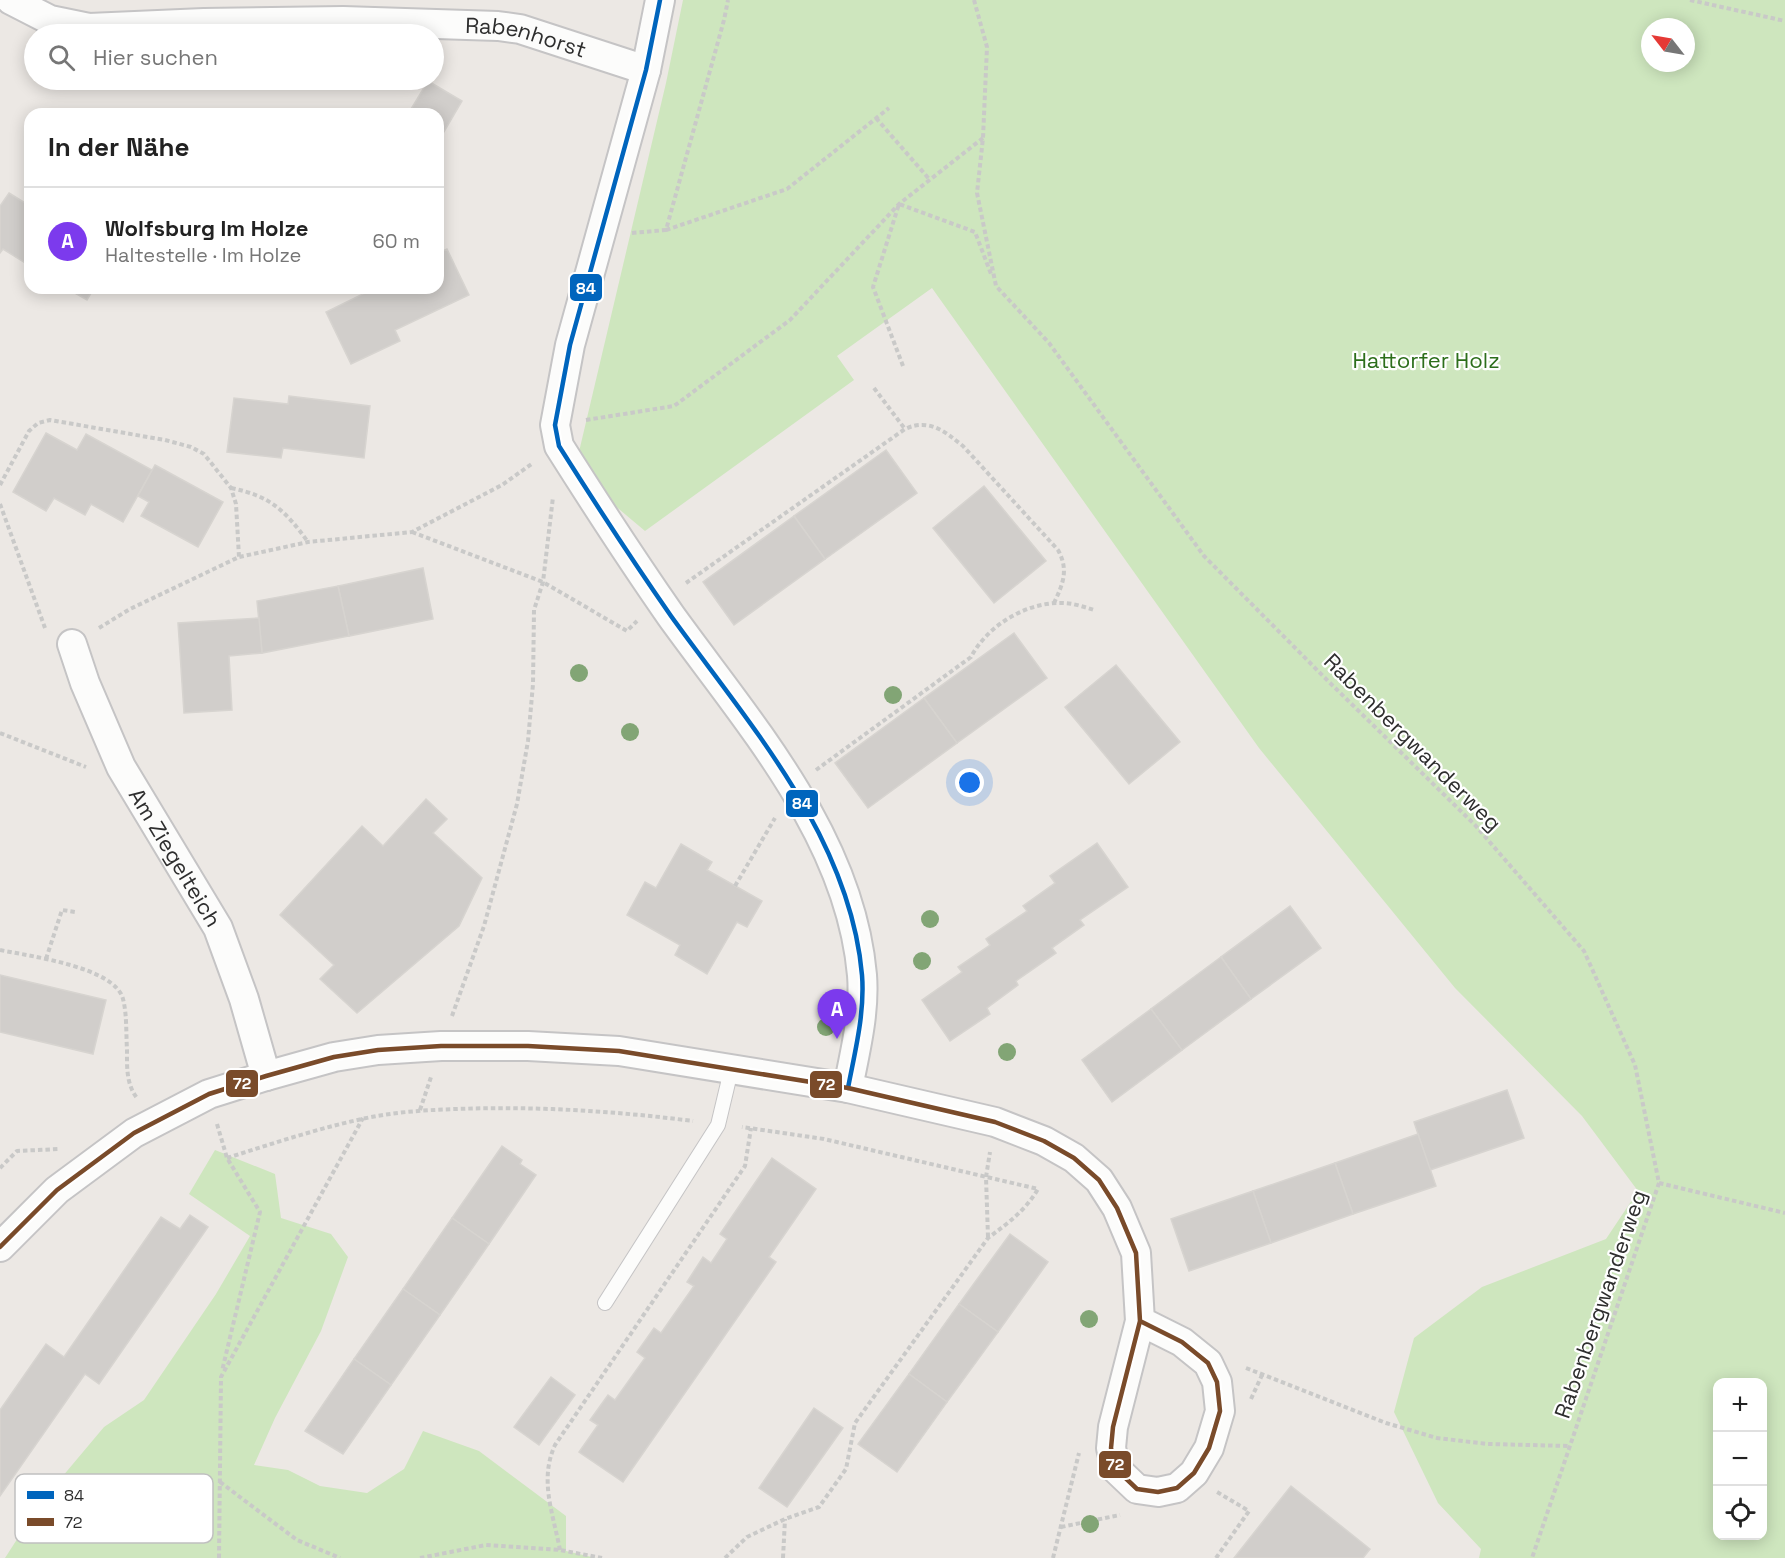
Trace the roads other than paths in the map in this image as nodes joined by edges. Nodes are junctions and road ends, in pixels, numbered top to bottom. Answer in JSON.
{"nodes":[{"id":1,"x":10,"y":0,"type":"edge"},
{"id":2,"x":660,"y":0,"type":"edge"},
{"id":3,"x":70,"y":24,"type":"edge"},
{"id":4,"x":181,"y":24,"type":"edge"},
{"id":5,"x":436,"y":24,"type":"edge"},
{"id":6,"x":444,"y":24,"type":"edge"},
{"id":7,"x":646,"y":70,"type":"junction"},
{"id":8,"x":72,"y":644,"type":"road end"},
{"id":9,"x":728,"y":1070,"type":"junction"},
{"id":10,"x":266,"y":1076,"type":"junction"},
{"id":11,"x":848,"y":1088,"type":"junction"},
{"id":12,"x":0,"y":1247,"type":"edge"},
{"id":13,"x":605,"y":1303,"type":"dead end"},
{"id":14,"x":1140,"y":1321,"type":"junction"}],
"edges":[{"from":1,"to":3,"type":"street","name":"Rabenhorst"},
{"from":2,"to":7,"type":"street"},
{"from":4,"to":5,"type":"street","name":"Rabenhorst"},
{"from":6,"to":7,"type":"street","name":"Rabenhorst"},
{"from":7,"to":11,"type":"street"},
{"from":8,"to":10,"type":"street","name":"Am Ziegelteich"},
{"from":9,"to":10,"type":"street"},
{"from":9,"to":11,"type":"street"},
{"from":9,"to":13,"type":"lane"},
{"from":10,"to":12,"type":"street"},
{"from":11,"to":14,"type":"street"},
{"from":14,"to":14,"type":"street"}]}
